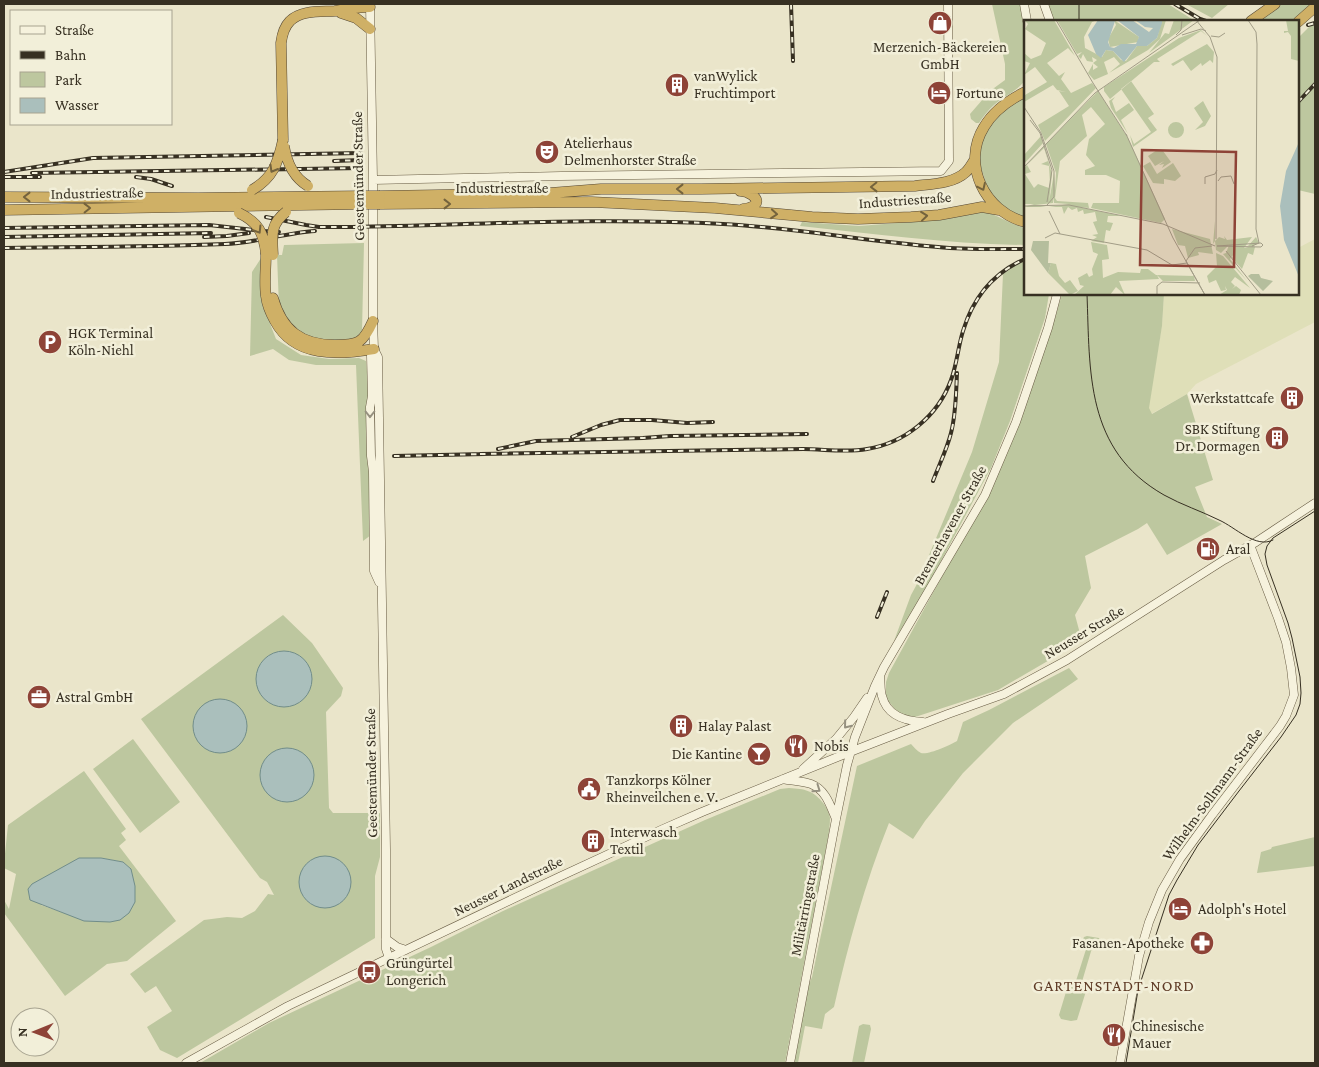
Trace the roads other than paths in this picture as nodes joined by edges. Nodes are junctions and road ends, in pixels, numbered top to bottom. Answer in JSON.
{"nodes":[{"id":1,"x":948,"y":4,"type":"edge"},
{"id":2,"x":1024,"y":4,"type":"edge"},
{"id":3,"x":1044,"y":4,"type":"edge"},
{"id":4,"x":1275,"y":4,"type":"edge"},
{"id":5,"x":353,"y":6,"type":"edge"},
{"id":6,"x":1315,"y":7,"type":"edge"},
{"id":7,"x":370,"y":8,"type":"edge"},
{"id":8,"x":338,"y":12,"type":"junction"},
{"id":9,"x":1027,"y":20,"type":"edge"},
{"id":10,"x":1050,"y":20,"type":"edge"},
{"id":11,"x":1252,"y":20,"type":"edge"},
{"id":12,"x":1299,"y":21,"type":"edge"},
{"id":13,"x":370,"y":30,"type":"junction"},
{"id":14,"x":1024,"y":91,"type":"edge"},
{"id":15,"x":283,"y":140,"type":"junction"},
{"id":16,"x":975,"y":159,"type":"junction"},
{"id":17,"x":373,"y":180,"type":"junction"},
{"id":18,"x":729,"y":188,"type":"junction"},
{"id":19,"x":4,"y":198,"type":"edge"},
{"id":20,"x":198,"y":198,"type":"junction"},
{"id":21,"x":380,"y":200,"type":"junction"},
{"id":22,"x":338,"y":201,"type":"junction"},
{"id":23,"x":156,"y":207,"type":"junction"},
{"id":24,"x":725,"y":209,"type":"junction"},
{"id":25,"x":4,"y":210,"type":"edge"},
{"id":26,"x":1002,"y":212,"type":"junction"},
{"id":27,"x":1024,"y":222,"type":"edge"},
{"id":28,"x":269,"y":254,"type":"junction"},
{"id":29,"x":1055,"y":297,"type":"edge"},
{"id":30,"x":373,"y":321,"type":"junction"},
{"id":31,"x":352,"y":345,"type":"junction"},
{"id":32,"x":374,"y":349,"type":"junction"},
{"id":33,"x":1315,"y":503,"type":"edge"},
{"id":34,"x":1250,"y":545,"type":"junction"},
{"id":35,"x":880,"y":676,"type":"junction"},
{"id":36,"x":875,"y":686,"type":"junction"},
{"id":37,"x":927,"y":722,"type":"junction"},
{"id":38,"x":850,"y":752,"type":"junction"},
{"id":39,"x":799,"y":773,"type":"junction"},
{"id":40,"x":783,"y":780,"type":"junction"},
{"id":41,"x":836,"y":819,"type":"junction"},
{"id":42,"x":386,"y":939,"type":"junction"},
{"id":43,"x":406,"y":950,"type":"junction"},
{"id":44,"x":389,"y":958,"type":"junction"},
{"id":45,"x":377,"y":964,"type":"junction"},
{"id":46,"x":186,"y":1063,"type":"edge"},
{"id":47,"x":790,"y":1063,"type":"edge"},
{"id":48,"x":1120,"y":1063,"type":"edge"}],
"edges":[{"from":1,"to":17,"type":"main road","name":"Industriestraße"},
{"from":2,"to":9,"type":"main road"},
{"from":3,"to":10,"type":"main road"},
{"from":4,"to":11,"type":"highway"},
{"from":5,"to":7,"type":"highway"},
{"from":5,"to":8,"type":"highway"},
{"from":6,"to":12,"type":"highway"},
{"from":7,"to":8,"type":"highway"},
{"from":7,"to":13,"type":"main road","name":"Geestemünder Straße"},
{"from":8,"to":13,"type":"highway"},
{"from":8,"to":15,"type":"highway"},
{"from":13,"to":17,"type":"main road","name":"Geestemünder Straße"},
{"from":14,"to":16,"type":"highway"},
{"from":15,"to":20,"type":"highway","one_way":true,"bridge":true},
{"from":15,"to":22,"type":"highway","bridge":true},
{"from":16,"to":18,"type":"highway","name":"Industriestraße","one_way":true},
{"from":16,"to":26,"type":"highway","one_way":true},
{"from":17,"to":30,"type":"main road","name":"Geestemünder Straße"},
{"from":18,"to":21,"type":"highway","name":"Industriestraße","one_way":true},
{"from":18,"to":24,"type":"highway"},
{"from":20,"to":19,"type":"highway","name":"Industriestraße","one_way":true},
{"from":20,"to":22,"type":"highway","name":"Industriestraße"},
{"from":21,"to":22,"type":"highway","name":"Industriestraße","bridge":true},
{"from":21,"to":24,"type":"highway","name":"Industriestraße","one_way":true},
{"from":22,"to":23,"type":"highway","name":"Industriestraße"},
{"from":22,"to":28,"type":"highway","bridge":true},
{"from":25,"to":23,"type":"highway","name":"Industriestraße","one_way":true},
{"from":23,"to":28,"type":"highway","one_way":true,"bridge":true},
{"from":24,"to":26,"type":"highway","name":"Industriestraße","one_way":true},
{"from":26,"to":27,"type":"highway"},
{"from":28,"to":31,"type":"highway"},
{"from":28,"to":32,"type":"highway"},
{"from":29,"to":35,"type":"main road","name":"Bremerhavener Straße"},
{"from":30,"to":31,"type":"highway"},
{"from":30,"to":32,"type":"main road","name":"Geestemünder Straße"},
{"from":31,"to":32,"type":"highway"},
{"from":32,"to":42,"type":"main road","name":"Geestemünder Straße"},
{"from":33,"to":34,"type":"main road","name":"Neusser Straße"},
{"from":34,"to":37,"type":"main road","name":"Neusser Straße"},
{"from":34,"to":48,"type":"main road","name":"Wilhelm-Sollmann-Straße"},
{"from":35,"to":36,"type":"main road","name":"Bremerhavener Straße"},
{"from":35,"to":37,"type":"main road"},
{"from":36,"to":38,"type":"main road","name":"Bremerhavener Straße"},
{"from":36,"to":39,"type":"main road","one_way":true},
{"from":37,"to":38,"type":"main road","name":"Neusser Straße"},
{"from":38,"to":39,"type":"main road","name":"Neusser Landstraße"},
{"from":38,"to":41,"type":"main road","name":"Militärringstraße"},
{"from":39,"to":40,"type":"main road","name":"Neusser Landstraße"},
{"from":40,"to":41,"type":"main road","one_way":true},
{"from":40,"to":43,"type":"main road","name":"Neusser Landstraße"},
{"from":41,"to":47,"type":"main road","name":"Militärringstraße"},
{"from":42,"to":43,"type":"main road"},
{"from":42,"to":44,"type":"main road","name":"Geestemünder Straße"},
{"from":42,"to":45,"type":"main road"},
{"from":43,"to":44,"type":"main road","name":"Neusser Landstraße"},
{"from":44,"to":45,"type":"main road","name":"Neusser Landstraße"},
{"from":45,"to":46,"type":"main road","name":"Neusser Landstraße"}]}
